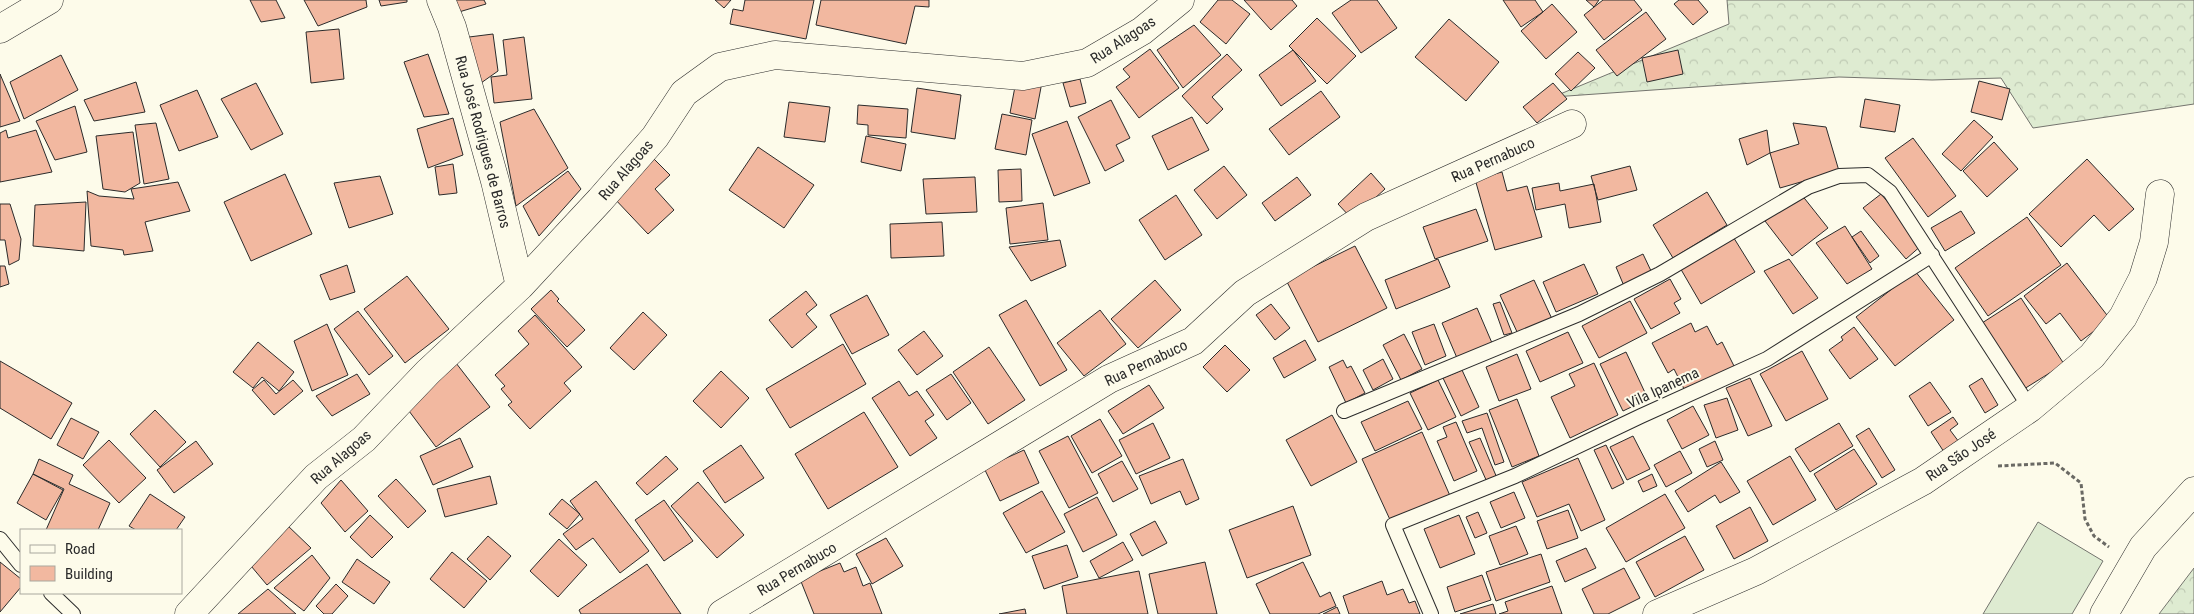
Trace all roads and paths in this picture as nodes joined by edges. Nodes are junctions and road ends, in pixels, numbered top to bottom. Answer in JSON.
{"nodes":[{"id":1,"x":49,"y":0,"type":"edge"},
{"id":2,"x":441,"y":0,"type":"edge"},
{"id":3,"x":1180,"y":0,"type":"edge"},
{"id":4,"x":0,"y":29,"type":"edge"},
{"id":5,"x":1572,"y":124,"type":"dead end"},
{"id":6,"x":2160,"y":194,"type":"dead end"},
{"id":7,"x":1932,"y":255,"type":"junction"},
{"id":8,"x":520,"y":286,"type":"junction"},
{"id":9,"x":2030,"y":408,"type":"junction"},
{"id":10,"x":1344,"y":411,"type":"dead end"},
{"id":11,"x":1956,"y":458,"type":"junction"},
{"id":12,"x":2194,"y":491,"type":"edge"},
{"id":13,"x":0,"y":539,"type":"edge"},
{"id":14,"x":20,"y":564,"type":"edge"},
{"id":15,"x":2128,"y":572,"type":"junction"},
{"id":16,"x":52,"y":594,"type":"edge"},
{"id":17,"x":73,"y":614,"type":"edge"},
{"id":18,"x":189,"y":614,"type":"edge"},
{"id":19,"x":722,"y":614,"type":"edge"},
{"id":20,"x":1431,"y":614,"type":"edge"},
{"id":21,"x":1657,"y":614,"type":"edge"},
{"id":22,"x":2104,"y":614,"type":"edge"}],
"edges":[{"from":1,"to":4,"type":"street"},
{"from":2,"to":8,"type":"street","name":"Rua José Rodrigues de Barros"},
{"from":3,"to":8,"type":"street","name":"Rua Alagoas"},
{"from":5,"to":19,"type":"street","name":"Rua Pernabuco"},
{"from":6,"to":9,"type":"street","name":"Rua São José"},
{"from":7,"to":9,"type":"lane"},
{"from":7,"to":10,"type":"lane"},
{"from":7,"to":20,"type":"lane","name":"Vila Ipanema"},
{"from":8,"to":18,"type":"street","name":"Rua Alagoas"},
{"from":9,"to":11,"type":"street","name":"Rua São José"},
{"from":11,"to":15,"type":"path"},
{"from":11,"to":21,"type":"street","name":"Rua São José"},
{"from":12,"to":15,"type":"street"},
{"from":13,"to":14,"type":"lane"},
{"from":15,"to":22,"type":"street"},
{"from":16,"to":17,"type":"lane"}]}
